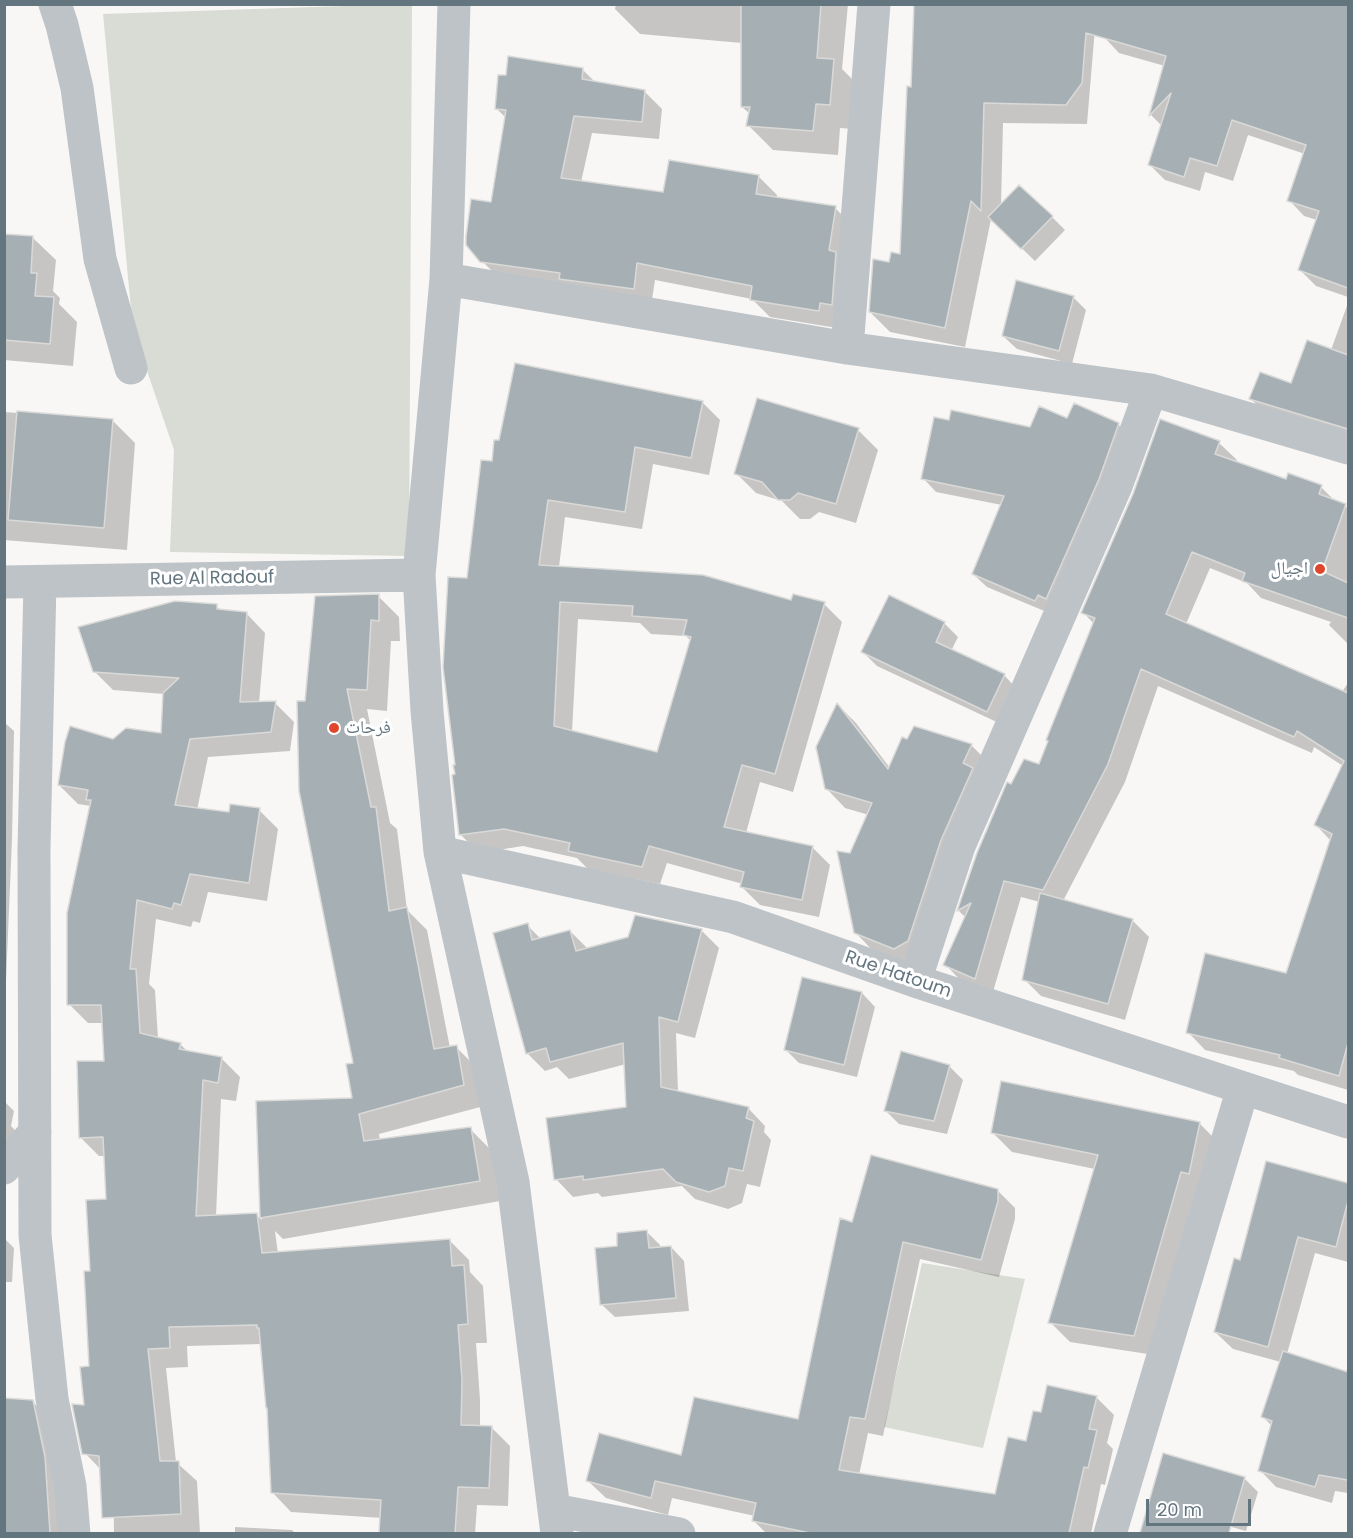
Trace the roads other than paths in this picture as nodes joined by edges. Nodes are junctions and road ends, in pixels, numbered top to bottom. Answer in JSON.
{"nodes":[{"id":1,"x":55,"y":4,"type":"edge"},
{"id":2,"x":454,"y":4,"type":"edge"},
{"id":3,"x":874,"y":4,"type":"edge"},
{"id":4,"x":446,"y":279,"type":"junction"},
{"id":5,"x":847,"y":348,"type":"junction"},
{"id":6,"x":131,"y":368,"type":"dead end"},
{"id":7,"x":1151,"y":390,"type":"junction"},
{"id":8,"x":1348,"y":448,"type":"edge"},
{"id":9,"x":419,"y":575,"type":"junction"},
{"id":10,"x":4,"y":582,"type":"edge"},
{"id":11,"x":40,"y":582,"type":"junction"},
{"id":12,"x":440,"y":852,"type":"junction"},
{"id":13,"x":915,"y":981,"type":"junction"},
{"id":14,"x":1243,"y":1088,"type":"junction"},
{"id":15,"x":1347,"y":1118,"type":"edge"},
{"id":16,"x":35,"y":1132,"type":"junction"},
{"id":17,"x":4,"y":1168,"type":"edge"},
{"id":18,"x":556,"y":1522,"type":"edge"},
{"id":19,"x":74,"y":1533,"type":"edge"},
{"id":20,"x":679,"y":1533,"type":"edge"},
{"id":21,"x":1110,"y":1533,"type":"edge"}],
"edges":[{"from":1,"to":6,"type":"street"},
{"from":2,"to":4,"type":"street"},
{"from":3,"to":5,"type":"street"},
{"from":4,"to":5,"type":"street"},
{"from":4,"to":9,"type":"street"},
{"from":5,"to":7,"type":"street"},
{"from":7,"to":8,"type":"street"},
{"from":7,"to":13,"type":"street"},
{"from":9,"to":11,"type":"street","name":"Rue Al Radouf"},
{"from":9,"to":12,"type":"street"},
{"from":10,"to":11,"type":"street","name":"Rue Al Radouf"},
{"from":11,"to":16,"type":"street"},
{"from":12,"to":13,"type":"street","name":"Rue Hatoum"},
{"from":12,"to":18,"type":"street"},
{"from":13,"to":14,"type":"street","name":"Rue Hatoum"},
{"from":14,"to":15,"type":"street","name":"Rue Hatoum"},
{"from":14,"to":21,"type":"street"},
{"from":16,"to":17,"type":"street"},
{"from":16,"to":19,"type":"street"},
{"from":18,"to":20,"type":"street"}]}
